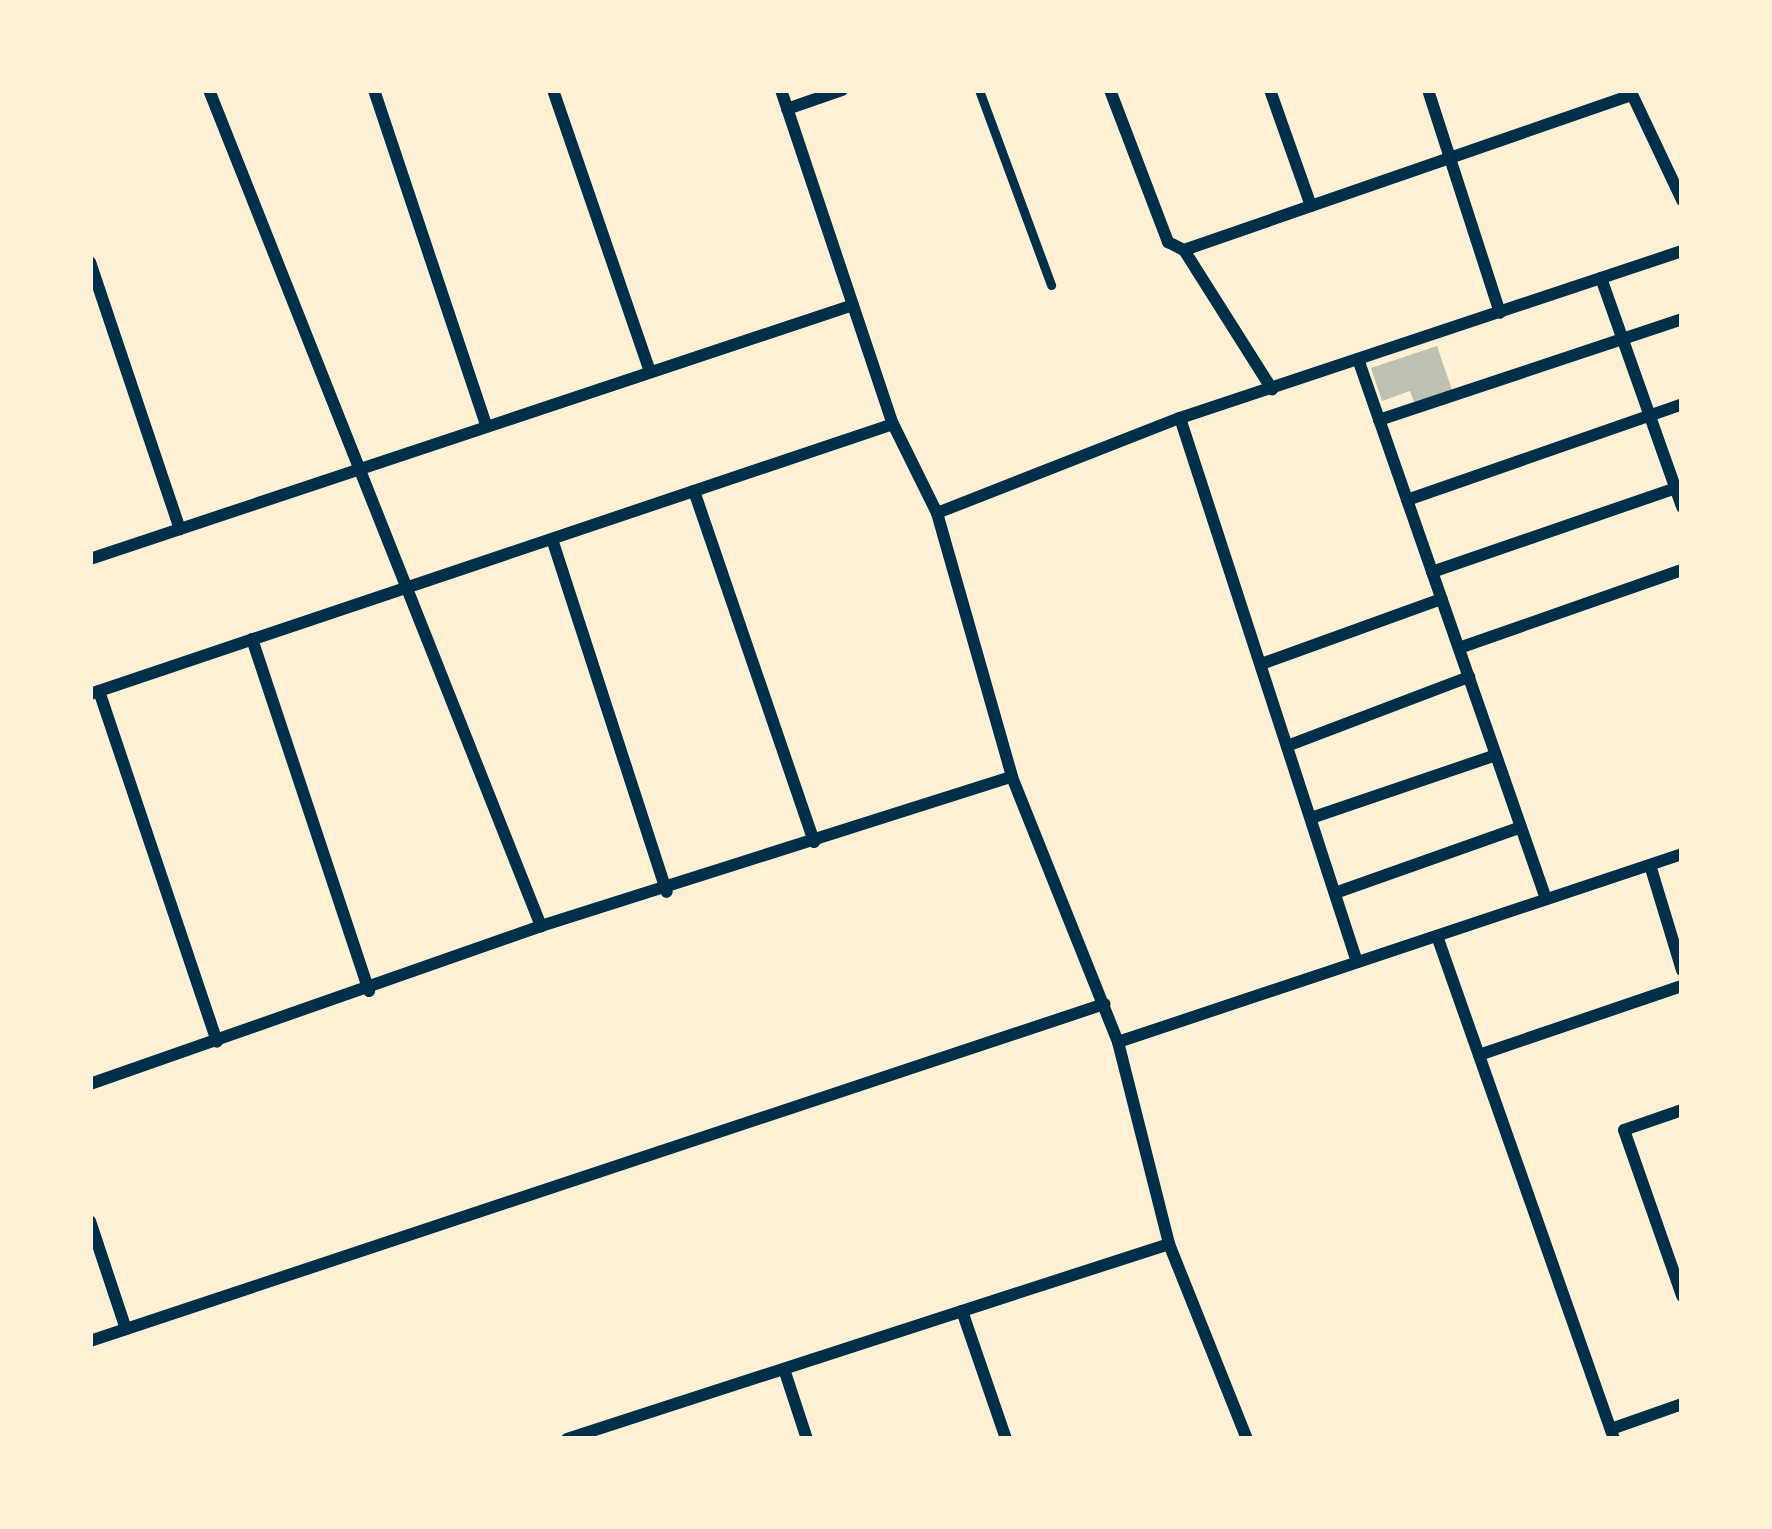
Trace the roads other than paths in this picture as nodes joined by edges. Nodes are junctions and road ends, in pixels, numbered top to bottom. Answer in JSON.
{"nodes":[{"id":1,"x":209,"y":90,"type":"edge"},
{"id":2,"x":374,"y":90,"type":"edge"},
{"id":3,"x":553,"y":90,"type":"edge"},
{"id":4,"x":781,"y":90,"type":"edge"},
{"id":5,"x":842,"y":90,"type":"edge"},
{"id":6,"x":979,"y":90,"type":"edge"},
{"id":7,"x":1110,"y":90,"type":"edge"},
{"id":8,"x":1270,"y":90,"type":"edge"},
{"id":9,"x":1428,"y":90,"type":"edge"},
{"id":10,"x":1631,"y":92,"type":"edge"},
{"id":11,"x":787,"y":109,"type":"junction"},
{"id":12,"x":1451,"y":158,"type":"junction"},
{"id":13,"x":1682,"y":200,"type":"edge"},
{"id":14,"x":1311,"y":206,"type":"junction"},
{"id":15,"x":1184,"y":250,"type":"junction"},
{"id":16,"x":1682,"y":251,"type":"edge"},
{"id":17,"x":90,"y":262,"type":"edge"},
{"id":18,"x":1601,"y":278,"type":"junction"},
{"id":19,"x":1051,"y":285,"type":"dead end"},
{"id":20,"x":853,"y":305,"type":"junction"},
{"id":21,"x":1500,"y":313,"type":"junction"},
{"id":22,"x":1682,"y":319,"type":"edge"},
{"id":23,"x":1623,"y":338,"type":"junction"},
{"id":24,"x":1358,"y":359,"type":"junction"},
{"id":25,"x":650,"y":372,"type":"junction"},
{"id":26,"x":1272,"y":389,"type":"junction"},
{"id":27,"x":1682,"y":404,"type":"edge"},
{"id":28,"x":1650,"y":416,"type":"junction"},
{"id":29,"x":1180,"y":418,"type":"junction"},
{"id":30,"x":1379,"y":420,"type":"junction"},
{"id":31,"x":893,"y":424,"type":"junction"},
{"id":32,"x":487,"y":427,"type":"junction"},
{"id":33,"x":359,"y":468,"type":"junction"},
{"id":34,"x":1679,"y":487,"type":"edge"},
{"id":35,"x":694,"y":491,"type":"junction"},
{"id":36,"x":1407,"y":500,"type":"junction"},
{"id":37,"x":1682,"y":507,"type":"edge"},
{"id":38,"x":938,"y":513,"type":"junction"},
{"id":39,"x":180,"y":529,"type":"junction"},
{"id":40,"x":552,"y":538,"type":"junction"},
{"id":41,"x":90,"y":559,"type":"edge"},
{"id":42,"x":1682,"y":570,"type":"edge"},
{"id":43,"x":1432,"y":572,"type":"junction"},
{"id":44,"x":406,"y":586,"type":"junction"},
{"id":45,"x":1442,"y":599,"type":"junction"},
{"id":46,"x":253,"y":639,"type":"junction"},
{"id":47,"x":1459,"y":648,"type":"junction"},
{"id":48,"x":1261,"y":664,"type":"junction"},
{"id":49,"x":1469,"y":677,"type":"junction"},
{"id":50,"x":95,"y":693,"type":"edge"},
{"id":51,"x":1287,"y":746,"type":"junction"},
{"id":52,"x":1496,"y":755,"type":"junction"},
{"id":53,"x":1012,"y":777,"type":"junction"},
{"id":54,"x":1311,"y":818,"type":"junction"},
{"id":55,"x":1521,"y":827,"type":"junction"},
{"id":56,"x":814,"y":842,"type":"junction"},
{"id":57,"x":1682,"y":854,"type":"edge"},
{"id":58,"x":1650,"y":865,"type":"junction"},
{"id":59,"x":667,"y":892,"type":"junction"},
{"id":60,"x":1335,"y":893,"type":"junction"},
{"id":61,"x":1546,"y":899,"type":"junction"},
{"id":62,"x":541,"y":926,"type":"junction"},
{"id":63,"x":1437,"y":936,"type":"junction"},
{"id":64,"x":1357,"y":962,"type":"junction"},
{"id":65,"x":1682,"y":970,"type":"edge"},
{"id":66,"x":1682,"y":986,"type":"edge"},
{"id":67,"x":369,"y":991,"type":"junction"},
{"id":68,"x":1104,"y":1004,"type":"junction"},
{"id":69,"x":217,"y":1042,"type":"junction"},
{"id":70,"x":1118,"y":1042,"type":"junction"},
{"id":71,"x":1479,"y":1054,"type":"junction"},
{"id":72,"x":90,"y":1084,"type":"edge"},
{"id":73,"x":1682,"y":1110,"type":"edge"},
{"id":74,"x":90,"y":1221,"type":"edge"},
{"id":75,"x":1168,"y":1244,"type":"junction"},
{"id":76,"x":1682,"y":1296,"type":"edge"},
{"id":77,"x":962,"y":1311,"type":"junction"},
{"id":78,"x":127,"y":1329,"type":"junction"},
{"id":79,"x":90,"y":1341,"type":"edge"},
{"id":80,"x":784,"y":1369,"type":"junction"},
{"id":81,"x":1682,"y":1404,"type":"edge"},
{"id":82,"x":1613,"y":1434,"type":"edge"},
{"id":83,"x":567,"y":1439,"type":"edge"},
{"id":84,"x":806,"y":1439,"type":"edge"},
{"id":85,"x":1006,"y":1439,"type":"edge"},
{"id":86,"x":1247,"y":1439,"type":"edge"}],
"edges":[{"from":1,"to":33,"type":"street"},
{"from":2,"to":32,"type":"street"},
{"from":3,"to":25,"type":"street"},
{"from":4,"to":11,"type":"street"},
{"from":5,"to":11,"type":"street"},
{"from":6,"to":19,"type":"lane"},
{"from":7,"to":15,"type":"street"},
{"from":8,"to":14,"type":"street"},
{"from":9,"to":12,"type":"street"},
{"from":10,"to":12,"type":"street"},
{"from":10,"to":13,"type":"street"},
{"from":11,"to":20,"type":"street"},
{"from":12,"to":14,"type":"street"},
{"from":12,"to":21,"type":"street"},
{"from":14,"to":15,"type":"street"},
{"from":15,"to":26,"type":"street"},
{"from":16,"to":18,"type":"street"},
{"from":17,"to":39,"type":"street"},
{"from":18,"to":21,"type":"street"},
{"from":18,"to":23,"type":"street"},
{"from":20,"to":25,"type":"street"},
{"from":20,"to":31,"type":"street"},
{"from":21,"to":24,"type":"street"},
{"from":22,"to":23,"type":"street"},
{"from":23,"to":28,"type":"street"},
{"from":23,"to":30,"type":"street"},
{"from":24,"to":26,"type":"street"},
{"from":24,"to":30,"type":"street"},
{"from":25,"to":32,"type":"street"},
{"from":26,"to":29,"type":"street"},
{"from":27,"to":28,"type":"street"},
{"from":28,"to":34,"type":"street"},
{"from":28,"to":36,"type":"street"},
{"from":29,"to":38,"type":"street"},
{"from":29,"to":48,"type":"street"},
{"from":30,"to":36,"type":"street"},
{"from":31,"to":35,"type":"street"},
{"from":31,"to":38,"type":"street"},
{"from":32,"to":33,"type":"street"},
{"from":33,"to":39,"type":"street"},
{"from":33,"to":44,"type":"street"},
{"from":34,"to":37,"type":"street"},
{"from":34,"to":43,"type":"street"},
{"from":35,"to":40,"type":"street"},
{"from":35,"to":56,"type":"street"},
{"from":36,"to":43,"type":"street"},
{"from":38,"to":53,"type":"street"},
{"from":39,"to":41,"type":"street"},
{"from":40,"to":44,"type":"street"},
{"from":40,"to":59,"type":"street"},
{"from":42,"to":47,"type":"street"},
{"from":43,"to":45,"type":"street"},
{"from":44,"to":46,"type":"street"},
{"from":44,"to":62,"type":"street"},
{"from":45,"to":47,"type":"street"},
{"from":45,"to":48,"type":"street"},
{"from":46,"to":50,"type":"street"},
{"from":46,"to":67,"type":"street"},
{"from":47,"to":49,"type":"street"},
{"from":48,"to":51,"type":"street"},
{"from":49,"to":51,"type":"street"},
{"from":49,"to":52,"type":"street"},
{"from":50,"to":69,"type":"street"},
{"from":51,"to":54,"type":"street"},
{"from":52,"to":54,"type":"street"},
{"from":52,"to":55,"type":"street"},
{"from":53,"to":56,"type":"street"},
{"from":53,"to":68,"type":"street"},
{"from":54,"to":60,"type":"street"},
{"from":55,"to":60,"type":"street"},
{"from":55,"to":61,"type":"street"},
{"from":56,"to":59,"type":"street"},
{"from":57,"to":58,"type":"street"},
{"from":58,"to":61,"type":"street"},
{"from":58,"to":65,"type":"street"},
{"from":59,"to":62,"type":"street"},
{"from":60,"to":64,"type":"street"},
{"from":61,"to":63,"type":"street"},
{"from":62,"to":67,"type":"street"},
{"from":63,"to":64,"type":"street"},
{"from":63,"to":71,"type":"street"},
{"from":64,"to":70,"type":"street"},
{"from":66,"to":71,"type":"street"},
{"from":67,"to":69,"type":"street"},
{"from":68,"to":70,"type":"street"},
{"from":68,"to":78,"type":"street"},
{"from":69,"to":72,"type":"street"},
{"from":70,"to":75,"type":"street"},
{"from":71,"to":82,"type":"street"},
{"from":73,"to":76,"type":"street"},
{"from":74,"to":78,"type":"street"},
{"from":75,"to":77,"type":"street"},
{"from":75,"to":86,"type":"street"},
{"from":77,"to":80,"type":"street"},
{"from":77,"to":85,"type":"street"},
{"from":78,"to":79,"type":"street"},
{"from":80,"to":83,"type":"street"},
{"from":80,"to":84,"type":"street"},
{"from":81,"to":82,"type":"street"}]}
